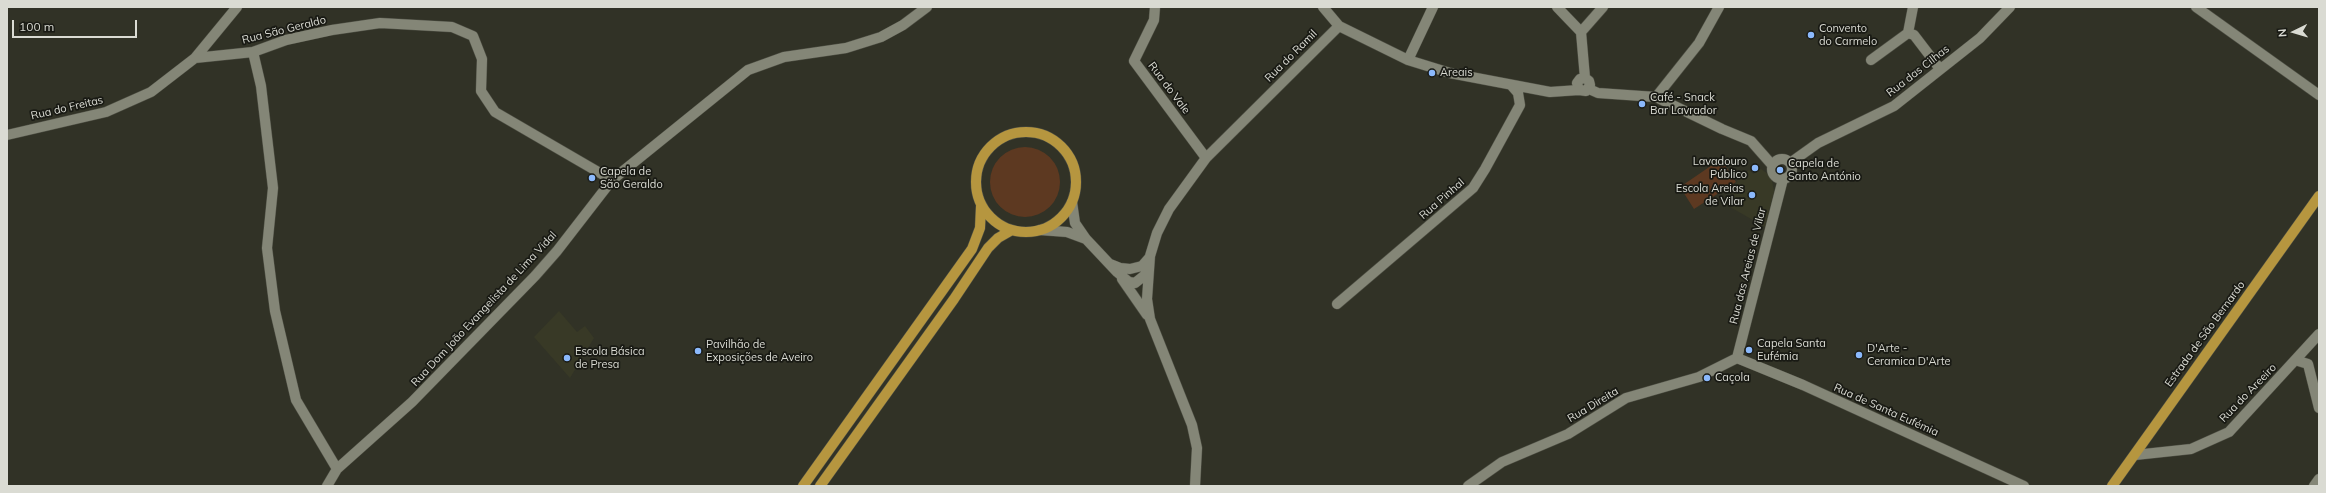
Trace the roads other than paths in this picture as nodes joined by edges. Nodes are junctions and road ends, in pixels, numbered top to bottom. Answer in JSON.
{"nodes":[{"id":1,"x":237,"y":7,"type":"edge"},
{"id":2,"x":927,"y":7,"type":"edge"},
{"id":3,"x":1155,"y":7,"type":"edge"},
{"id":4,"x":1323,"y":7,"type":"edge"},
{"id":5,"x":1433,"y":7,"type":"edge"},
{"id":6,"x":1557,"y":7,"type":"edge"},
{"id":7,"x":1603,"y":7,"type":"edge"},
{"id":8,"x":1719,"y":7,"type":"edge"},
{"id":9,"x":1913,"y":7,"type":"edge"},
{"id":10,"x":2010,"y":7,"type":"edge"},
{"id":11,"x":2196,"y":7,"type":"edge"},
{"id":12,"x":1339,"y":26,"type":"junction"},
{"id":13,"x":1581,"y":32,"type":"junction"},
{"id":14,"x":1908,"y":33,"type":"junction"},
{"id":15,"x":253,"y":52,"type":"junction"},
{"id":16,"x":195,"y":58,"type":"junction"},
{"id":17,"x":1408,"y":60,"type":"junction"},
{"id":18,"x":1871,"y":60,"type":"dead end"},
{"id":19,"x":1940,"y":69,"type":"junction"},
{"id":20,"x":1511,"y":85,"type":"junction"},
{"id":21,"x":1584,"y":90,"type":"junction"},
{"id":22,"x":2319,"y":95,"type":"edge"},
{"id":23,"x":1656,"y":97,"type":"junction"},
{"id":24,"x":7,"y":135,"type":"edge"},
{"id":25,"x":1206,"y":158,"type":"junction"},
{"id":26,"x":1790,"y":163,"type":"junction"},
{"id":27,"x":1773,"y":166,"type":"junction"},
{"id":28,"x":1783,"y":179,"type":"junction"},
{"id":29,"x":612,"y":180,"type":"junction"},
{"id":30,"x":2319,"y":196,"type":"edge"},
{"id":31,"x":1072,"y":202,"type":"junction"},
{"id":32,"x":981,"y":206,"type":"junction"},
{"id":33,"x":1012,"y":230,"type":"junction"},
{"id":34,"x":1040,"y":230,"type":"junction"},
{"id":35,"x":1086,"y":238,"type":"junction"},
{"id":36,"x":1150,"y":256,"type":"junction"},
{"id":37,"x":1114,"y":268,"type":"junction"},
{"id":38,"x":1337,"y":304,"type":"dead end"},
{"id":39,"x":1150,"y":318,"type":"junction"},
{"id":40,"x":2319,"y":334,"type":"edge"},
{"id":41,"x":1737,"y":358,"type":"junction"},
{"id":42,"x":2295,"y":360,"type":"junction"},
{"id":43,"x":2319,"y":408,"type":"edge"},
{"id":44,"x":2134,"y":455,"type":"junction"},
{"id":45,"x":338,"y":469,"type":"junction"},
{"id":46,"x":2319,"y":479,"type":"edge"},
{"id":47,"x":327,"y":486,"type":"edge"},
{"id":48,"x":803,"y":486,"type":"edge"},
{"id":49,"x":820,"y":486,"type":"edge"},
{"id":50,"x":1195,"y":486,"type":"edge"},
{"id":51,"x":1468,"y":486,"type":"edge"},
{"id":52,"x":2024,"y":486,"type":"edge"},
{"id":53,"x":2112,"y":486,"type":"edge"},
{"id":54,"x":2314,"y":486,"type":"edge"}],
"edges":[{"from":1,"to":16,"type":"street","name":"Rua do Freitas"},
{"from":2,"to":29,"type":"street","name":"Rua Dom João Evangelista de Lima Vidal"},
{"from":3,"to":25,"type":"street","name":"Rua do Vale"},
{"from":4,"to":12,"type":"street"},
{"from":5,"to":17,"type":"street"},
{"from":6,"to":13,"type":"street"},
{"from":7,"to":13,"type":"street"},
{"from":8,"to":23,"type":"street"},
{"from":9,"to":14,"type":"street"},
{"from":10,"to":19,"type":"street","name":"Rua das Cilhas"},
{"from":11,"to":22,"type":"street"},
{"from":12,"to":17,"type":"street"},
{"from":12,"to":25,"type":"street","name":"Rua do Ramil"},
{"from":13,"to":21,"type":"street"},
{"from":14,"to":18,"type":"street"},
{"from":14,"to":19,"type":"street"},
{"from":15,"to":16,"type":"street","name":"Rua São Geraldo"},
{"from":15,"to":29,"type":"street","name":"Rua São Geraldo"},
{"from":15,"to":45,"type":"street"},
{"from":16,"to":24,"type":"street","name":"Rua do Freitas"},
{"from":17,"to":20,"type":"street"},
{"from":19,"to":26,"type":"street","name":"Rua das Cilhas"},
{"from":20,"to":21,"type":"street"},
{"from":20,"to":38,"type":"street","name":"Rua Pinhal"},
{"from":21,"to":23,"type":"street"},
{"from":23,"to":27,"type":"street"},
{"from":25,"to":36,"type":"street","name":"Rua do Ramil"},
{"from":26,"to":27,"type":"street"},
{"from":26,"to":28,"type":"street"},
{"from":27,"to":28,"type":"street"},
{"from":28,"to":41,"type":"street","name":"Rua das Areias de Vilar"},
{"from":29,"to":45,"type":"street","name":"Rua Dom João Evangelista de Lima Vidal"},
{"from":30,"to":44,"type":"main road","name":"Estrada de São Bernardo"},
{"from":31,"to":32,"type":"main road"},
{"from":31,"to":34,"type":"main road"},
{"from":31,"to":35,"type":"street"},
{"from":32,"to":33,"type":"main road"},
{"from":32,"to":48,"type":"main road"},
{"from":33,"to":34,"type":"main road"},
{"from":33,"to":49,"type":"main road"},
{"from":34,"to":35,"type":"street"},
{"from":35,"to":37,"type":"street"},
{"from":36,"to":37,"type":"street"},
{"from":36,"to":37,"type":"street"},
{"from":36,"to":39,"type":"street"},
{"from":37,"to":39,"type":"street"},
{"from":39,"to":50,"type":"street"},
{"from":40,"to":42,"type":"street","name":"Rua do Areeiro"},
{"from":41,"to":51,"type":"street","name":"Rua Direita"},
{"from":41,"to":52,"type":"street","name":"Rua de Santa Eufémia"},
{"from":42,"to":43,"type":"street"},
{"from":42,"to":44,"type":"street","name":"Rua do Areeiro"},
{"from":44,"to":53,"type":"main road","name":"Estrada de São Bernardo"},
{"from":45,"to":47,"type":"street","name":"Rua Dom João Evangelista de Lima Vidal"},
{"from":46,"to":54,"type":"street"}]}
